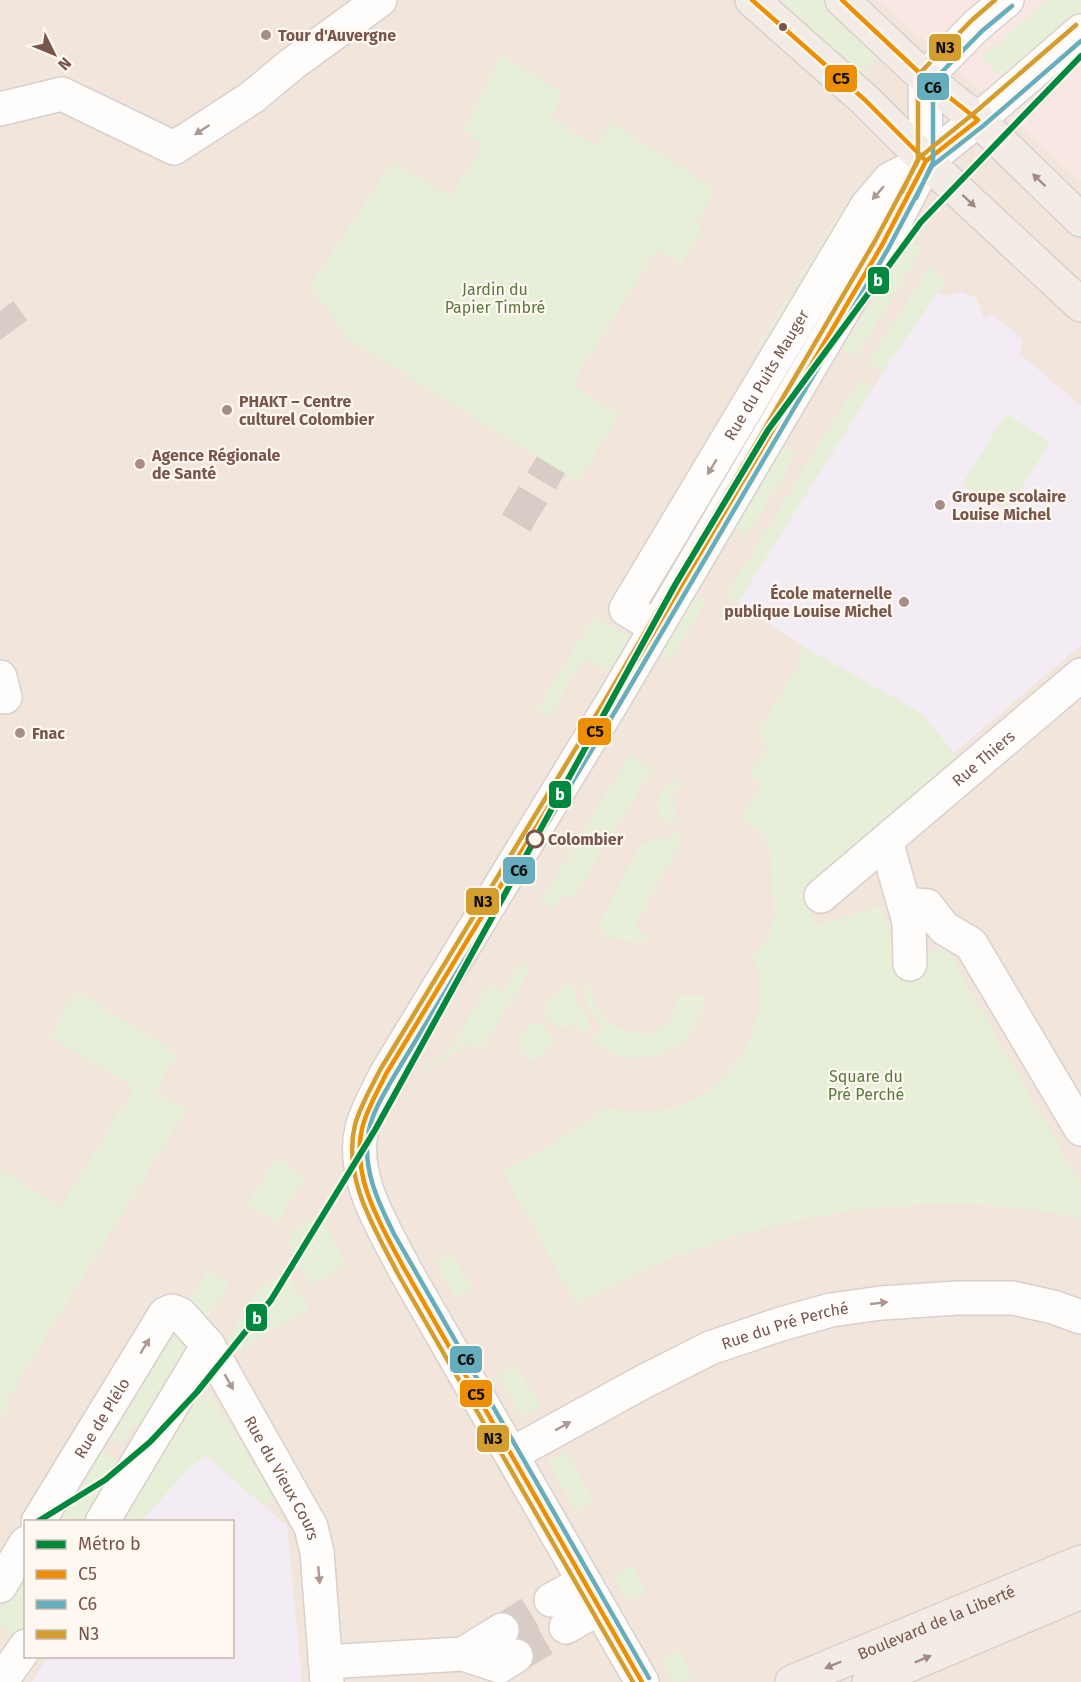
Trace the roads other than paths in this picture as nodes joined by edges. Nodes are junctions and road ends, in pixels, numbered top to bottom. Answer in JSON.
{"nodes":[{"id":1,"x":380,"y":0,"type":"edge"},
{"id":2,"x":752,"y":0,"type":"edge"},
{"id":3,"x":842,"y":0,"type":"edge"},
{"id":4,"x":1007,"y":0,"type":"edge"},
{"id":5,"x":1081,"y":31,"type":"edge"},
{"id":6,"x":925,"y":78,"type":"junction"},
{"id":7,"x":0,"y":109,"type":"edge"},
{"id":8,"x":978,"y":120,"type":"junction"},
{"id":9,"x":926,"y":161,"type":"junction"},
{"id":10,"x":1081,"y":220,"type":"edge"},
{"id":11,"x":1081,"y":305,"type":"edge"},
{"id":12,"x":656,"y":627,"type":"junction"},
{"id":13,"x":1081,"y":675,"type":"edge"},
{"id":14,"x":886,"y":841,"type":"junction"},
{"id":15,"x":820,"y":896,"type":"dead end"},
{"id":16,"x":904,"y":904,"type":"junction"},
{"id":17,"x":910,"y":964,"type":"dead end"},
{"id":18,"x":1081,"y":1129,"type":"edge"},
{"id":19,"x":165,"y":1314,"type":"joint"},
{"id":20,"x":1081,"y":1317,"type":"edge"},
{"id":21,"x":208,"y":1345,"type":"junction"},
{"id":22,"x":512,"y":1454,"type":"junction"},
{"id":23,"x":40,"y":1520,"type":"edge"},
{"id":24,"x":103,"y":1520,"type":"edge"},
{"id":25,"x":23,"y":1546,"type":"edge"},
{"id":26,"x":1081,"y":1562,"type":"edge"},
{"id":27,"x":0,"y":1586,"type":"edge"},
{"id":28,"x":1081,"y":1592,"type":"edge"},
{"id":29,"x":592,"y":1595,"type":"junction"},
{"id":30,"x":559,"y":1613,"type":"tunnel mouth"},
{"id":31,"x":509,"y":1643,"type":"tunnel mouth"},
{"id":32,"x":24,"y":1649,"type":"edge"},
{"id":33,"x":326,"y":1672,"type":"edge"},
{"id":34,"x":1,"y":1682,"type":"edge"},
{"id":35,"x":642,"y":1682,"type":"edge"},
{"id":36,"x":792,"y":1682,"type":"edge"},
{"id":37,"x":869,"y":1682,"type":"edge"}],
"edges":[{"from":1,"to":7,"type":"street","one_way":true},
{"from":2,"to":9,"type":"main road"},
{"from":3,"to":6,"type":"main road"},
{"from":4,"to":6,"type":"street"},
{"from":5,"to":8,"type":"street","name":"Rue du Puits Mauger"},
{"from":6,"to":8,"type":"main road"},
{"from":6,"to":9,"type":"street","name":"Rue du Puits Mauger"},
{"from":8,"to":9,"type":"street","name":"Rue du Puits Mauger"},
{"from":10,"to":8,"type":"main road","one_way":true},
{"from":9,"to":11,"type":"main road","one_way":true},
{"from":9,"to":12,"type":"street","name":"Rue du Puits Mauger"},
{"from":9,"to":12,"type":"street","name":"Rue du Puits Mauger","one_way":true},
{"from":12,"to":22,"type":"street","name":"Rue du Puits Mauger"},
{"from":13,"to":14,"type":"street","name":"Rue Thiers"},
{"from":14,"to":15,"type":"street","name":"Rue Thiers"},
{"from":14,"to":16,"type":"street"},
{"from":16,"to":17,"type":"street"},
{"from":16,"to":18,"type":"street"},
{"from":19,"to":21,"type":"street","name":"Rue du Vieux Cours"},
{"from":23,"to":19,"type":"street","name":"Rue de Plélo","one_way":true},
{"from":22,"to":20,"type":"street","name":"Rue du Pré Perché","one_way":true},
{"from":21,"to":24,"type":"street"},
{"from":21,"to":33,"type":"street","name":"Rue du Vieux Cours","one_way":true},
{"from":22,"to":29,"type":"street","name":"Rue du Puits Mauger"},
{"from":25,"to":27,"type":"street"},
{"from":26,"to":36,"type":"main road","name":"Boulevard de la Liberté","one_way":true},
{"from":37,"to":28,"type":"main road","name":"Boulevard de la Liberté","one_way":true},
{"from":29,"to":30,"type":"street"},
{"from":29,"to":35,"type":"street","name":"Rue du Puits Mauger"},
{"from":31,"to":33,"type":"street"},
{"from":32,"to":34,"type":"street"}]}
